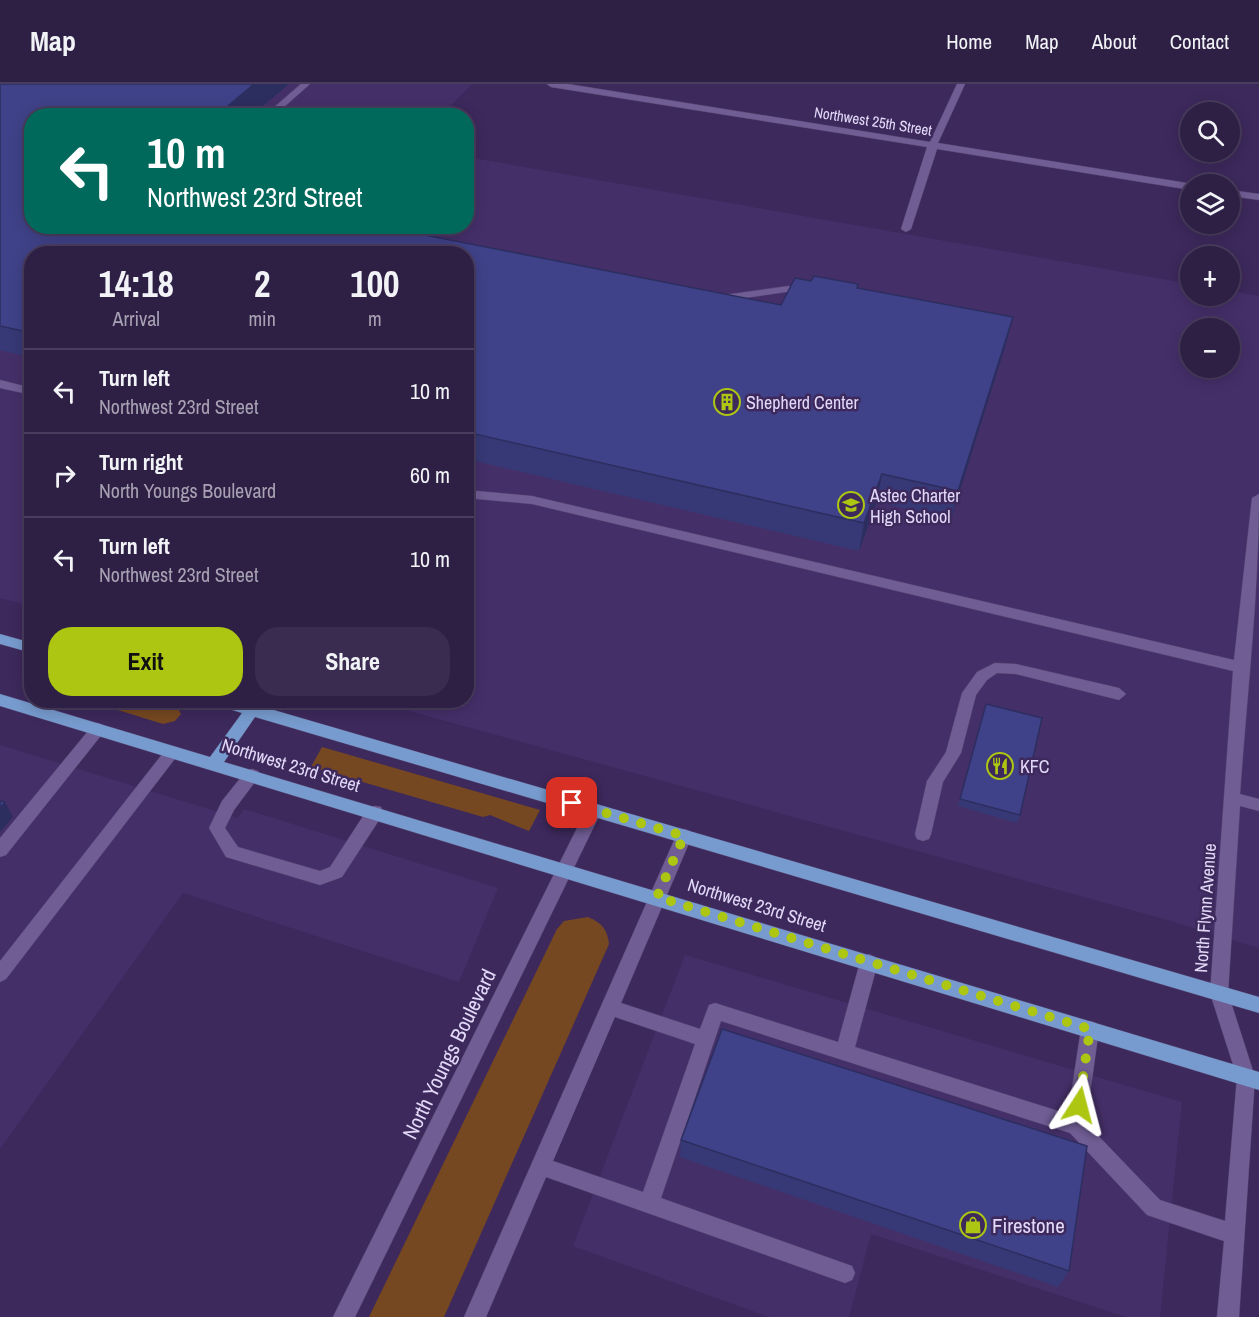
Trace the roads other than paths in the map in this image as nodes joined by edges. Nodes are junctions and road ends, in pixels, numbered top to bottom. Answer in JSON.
{"nodes":[{"id":1,"x":306,"y":84,"type":"edge"},
{"id":2,"x":551,"y":84,"type":"edge"},
{"id":3,"x":961,"y":84,"type":"edge"},
{"id":4,"x":278,"y":108,"type":"edge"},
{"id":5,"x":933,"y":145,"type":"junction"},
{"id":6,"x":1180,"y":185,"type":"edge"},
{"id":7,"x":1240,"y":194,"type":"edge"},
{"id":8,"x":1259,"y":197,"type":"edge"},
{"id":9,"x":906,"y":229,"type":"dead end"},
{"id":10,"x":789,"y":289,"type":"edge"},
{"id":11,"x":701,"y":299,"type":"edge"},
{"id":12,"x":0,"y":384,"type":"edge"},
{"id":13,"x":24,"y":390,"type":"edge"},
{"id":14,"x":474,"y":496,"type":"edge"},
{"id":15,"x":1259,"y":498,"type":"edge"},
{"id":16,"x":0,"y":639,"type":"edge"},
{"id":17,"x":24,"y":646,"type":"edge"},
{"id":18,"x":1241,"y":667,"type":"junction"},
{"id":19,"x":1119,"y":694,"type":"dead end"},
{"id":20,"x":0,"y":700,"type":"edge"},
{"id":21,"x":24,"y":707,"type":"edge"},
{"id":22,"x":27,"y":708,"type":"edge"},
{"id":23,"x":245,"y":708,"type":"edge"},
{"id":24,"x":252,"y":710,"type":"junction"},
{"id":25,"x":98,"y":729,"type":"junction"},
{"id":26,"x":172,"y":752,"type":"junction"},
{"id":27,"x":214,"y":764,"type":"junction"},
{"id":28,"x":252,"y":775,"type":"junction"},
{"id":29,"x":1232,"y":798,"type":"junction"},
{"id":30,"x":1259,"y":805,"type":"edge"},
{"id":31,"x":594,"y":810,"type":"junction"},
{"id":32,"x":375,"y":812,"type":"junction"},
{"id":33,"x":923,"y":834,"type":"dead end"},
{"id":34,"x":684,"y":836,"type":"junction"},
{"id":35,"x":0,"y":850,"type":"edge"},
{"id":36,"x":566,"y":869,"type":"junction"},
{"id":37,"x":657,"y":897,"type":"junction"},
{"id":38,"x":869,"y":962,"type":"junction"},
{"id":39,"x":0,"y":974,"type":"edge"},
{"id":40,"x":1219,"y":993,"type":"junction"},
{"id":41,"x":1259,"y":1005,"type":"edge"},
{"id":42,"x":610,"y":1007,"type":"junction"},
{"id":43,"x":1090,"y":1029,"type":"junction"},
{"id":44,"x":705,"y":1039,"type":"junction"},
{"id":45,"x":844,"y":1052,"type":"junction"},
{"id":46,"x":1252,"y":1079,"type":"edge"},
{"id":47,"x":1076,"y":1126,"type":"junction"},
{"id":48,"x":542,"y":1166,"type":"junction"},
{"id":49,"x":649,"y":1204,"type":"junction"},
{"id":50,"x":1234,"y":1234,"type":"junction"},
{"id":51,"x":845,"y":1273,"type":"dead end"},
{"id":52,"x":344,"y":1317,"type":"edge"},
{"id":53,"x":475,"y":1317,"type":"edge"},
{"id":54,"x":1228,"y":1317,"type":"edge"}],
"edges":[{"from":1,"to":4,"type":"street"},
{"from":2,"to":5,"type":"street","name":"Northwest 25th Street"},
{"from":3,"to":5,"type":"street"},
{"from":5,"to":6,"type":"street","name":"Northwest 25th Street"},
{"from":5,"to":9,"type":"street"},
{"from":7,"to":8,"type":"street"},
{"from":10,"to":11,"type":"street"},
{"from":12,"to":13,"type":"street"},
{"from":14,"to":18,"type":"street"},
{"from":15,"to":18,"type":"street","name":"North Flynn Avenue"},
{"from":16,"to":17,"type":"main road"},
{"from":18,"to":29,"type":"street","name":"North Flynn Avenue"},
{"from":19,"to":33,"type":"street"},
{"from":20,"to":21,"type":"main road","name":"Northwest 23rd Street"},
{"from":22,"to":25,"type":"main road","name":"Northwest 23rd Street"},
{"from":23,"to":24,"type":"main road"},
{"from":24,"to":27,"type":"main road"},
{"from":24,"to":31,"type":"main road"},
{"from":25,"to":26,"type":"main road","name":"Northwest 23rd Street"},
{"from":25,"to":35,"type":"street"},
{"from":26,"to":27,"type":"main road","name":"Northwest 23rd Street"},
{"from":26,"to":39,"type":"street"},
{"from":27,"to":28,"type":"main road","name":"Northwest 23rd Street"},
{"from":28,"to":32,"type":"main road","name":"Northwest 23rd Street"},
{"from":28,"to":32,"type":"street"},
{"from":29,"to":30,"type":"street"},
{"from":29,"to":40,"type":"street","name":"North Flynn Avenue"},
{"from":31,"to":34,"type":"main road"},
{"from":31,"to":36,"type":"street","name":"North Youngs Boulevard"},
{"from":32,"to":36,"type":"main road","name":"Northwest 23rd Street"},
{"from":34,"to":37,"type":"street"},
{"from":34,"to":40,"type":"main road"},
{"from":36,"to":37,"type":"main road","name":"Northwest 23rd Street"},
{"from":36,"to":52,"type":"street","name":"North Youngs Boulevard"},
{"from":37,"to":38,"type":"main road","name":"Northwest 23rd Street"},
{"from":37,"to":42,"type":"street"},
{"from":38,"to":43,"type":"main road","name":"Northwest 23rd Street"},
{"from":38,"to":45,"type":"street"},
{"from":40,"to":41,"type":"main road"},
{"from":40,"to":46,"type":"street","name":"North Flynn Avenue"},
{"from":42,"to":44,"type":"street"},
{"from":42,"to":48,"type":"street"},
{"from":43,"to":46,"type":"main road","name":"Northwest 23rd Street"},
{"from":43,"to":47,"type":"street"},
{"from":44,"to":45,"type":"street"},
{"from":44,"to":49,"type":"street"},
{"from":45,"to":47,"type":"street"},
{"from":46,"to":50,"type":"street","name":"North Flynn Avenue"},
{"from":47,"to":50,"type":"street"},
{"from":48,"to":49,"type":"street"},
{"from":48,"to":53,"type":"street"},
{"from":49,"to":51,"type":"street"},
{"from":50,"to":54,"type":"street","name":"North Flynn Avenue"}]}
